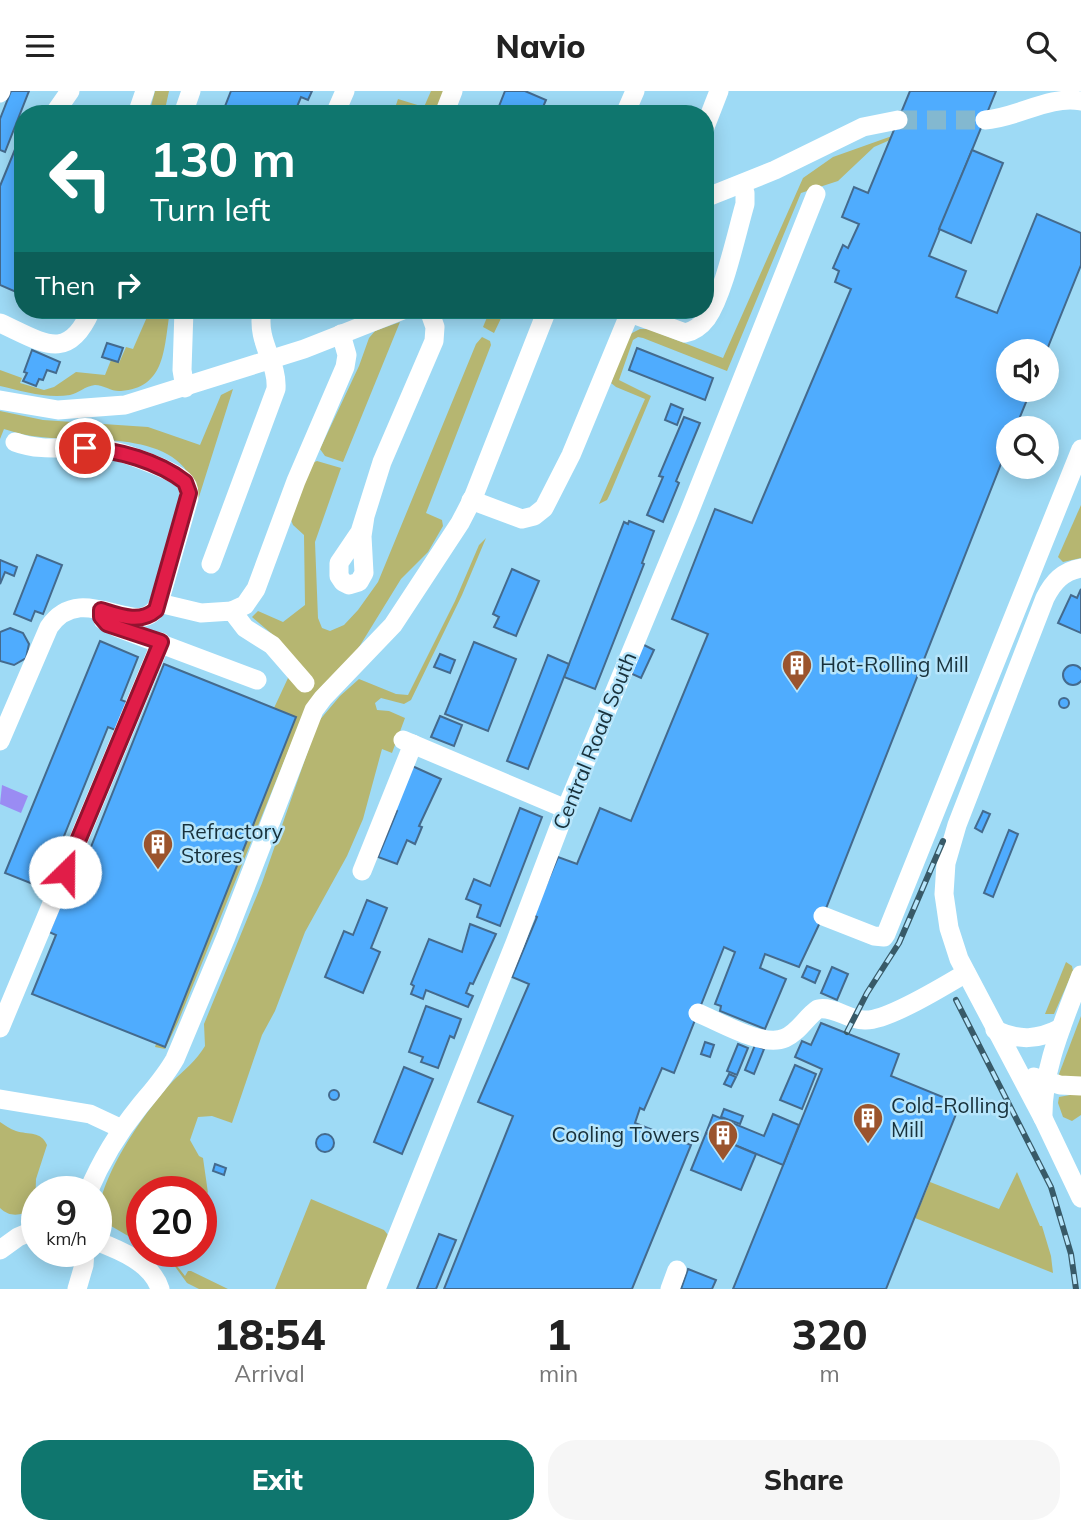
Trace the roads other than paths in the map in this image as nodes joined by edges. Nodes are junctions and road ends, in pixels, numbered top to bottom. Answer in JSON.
{"nodes":[{"id":1,"x":1081,"y":101,"type":"edge"},
{"id":2,"x":898,"y":120,"type":"tunnel mouth"},
{"id":3,"x":985,"y":120,"type":"tunnel mouth"},
{"id":4,"x":742,"y":184,"type":"junction"},
{"id":5,"x":816,"y":194,"type":"dead end"},
{"id":6,"x":714,"y":195,"type":"edge"},
{"id":7,"x":714,"y":306,"type":"edge"},
{"id":8,"x":86,"y":319,"type":"edge"},
{"id":9,"x":184,"y":319,"type":"edge"},
{"id":10,"x":262,"y":319,"type":"edge"},
{"id":11,"x":380,"y":319,"type":"edge"},
{"id":12,"x":432,"y":319,"type":"edge"},
{"id":13,"x":543,"y":319,"type":"edge"},
{"id":14,"x":628,"y":319,"type":"edge"},
{"id":15,"x":651,"y":319,"type":"edge"},
{"id":16,"x":706,"y":319,"type":"edge"},
{"id":17,"x":0,"y":323,"type":"edge"},
{"id":18,"x":341,"y":334,"type":"junction"},
{"id":19,"x":270,"y":360,"type":"junction"},
{"id":20,"x":185,"y":388,"type":"junction"},
{"id":21,"x":0,"y":400,"type":"edge"},
{"id":22,"x":15,"y":442,"type":"dead end"},
{"id":23,"x":1081,"y":449,"type":"edge"},
{"id":24,"x":471,"y":500,"type":"junction"},
{"id":25,"x":365,"y":516,"type":"dead end"},
{"id":26,"x":211,"y":564,"type":"dead end"},
{"id":27,"x":1081,"y":568,"type":"edge"},
{"id":28,"x":159,"y":603,"type":"junction"},
{"id":29,"x":101,"y":610,"type":"junction"},
{"id":30,"x":232,"y":611,"type":"junction"},
{"id":31,"x":161,"y":642,"type":"junction"},
{"id":32,"x":257,"y":680,"type":"dead end"},
{"id":33,"x":305,"y":683,"type":"dead end"},
{"id":34,"x":6,"y":712,"type":"edge"},
{"id":35,"x":0,"y":741,"type":"edge"},
{"id":36,"x":566,"y":809,"type":"junction"},
{"id":37,"x":362,"y":871,"type":"dead end"},
{"id":38,"x":823,"y":916,"type":"dead end"},
{"id":39,"x":966,"y":973,"type":"junction"},
{"id":40,"x":1081,"y":975,"type":"edge"},
{"id":41,"x":698,"y":1013,"type":"dead end"},
{"id":42,"x":0,"y":1028,"type":"edge"},
{"id":43,"x":1061,"y":1028,"type":"junction"},
{"id":44,"x":995,"y":1030,"type":"junction"},
{"id":45,"x":1018,"y":1072,"type":"junction"},
{"id":46,"x":1045,"y":1081,"type":"junction"},
{"id":47,"x":1081,"y":1086,"type":"edge"},
{"id":48,"x":0,"y":1099,"type":"edge"},
{"id":49,"x":1042,"y":1118,"type":"junction"},
{"id":50,"x":122,"y":1129,"type":"junction"},
{"id":51,"x":95,"y":1176,"type":"edge"},
{"id":52,"x":1081,"y":1198,"type":"edge"},
{"id":53,"x":21,"y":1236,"type":"edge"},
{"id":54,"x":112,"y":1249,"type":"edge"},
{"id":55,"x":0,"y":1250,"type":"edge"},
{"id":56,"x":83,"y":1267,"type":"edge"},
{"id":57,"x":677,"y":1270,"type":"dead end"},
{"id":58,"x":76,"y":1289,"type":"edge"},
{"id":59,"x":160,"y":1289,"type":"edge"},
{"id":60,"x":376,"y":1289,"type":"edge"},
{"id":61,"x":670,"y":1289,"type":"edge"}],
"edges":[{"from":1,"to":3,"type":"lane"},
{"from":2,"to":4,"type":"lane"},
{"from":4,"to":6,"type":"lane"},
{"from":4,"to":7,"type":"lane"},
{"from":5,"to":36,"type":"lane","name":"Central Road South"},
{"from":8,"to":17,"type":"lane"},
{"from":9,"to":20,"type":"lane"},
{"from":10,"to":19,"type":"lane"},
{"from":11,"to":18,"type":"lane"},
{"from":12,"to":25,"type":"lane"},
{"from":13,"to":24,"type":"lane"},
{"from":14,"to":24,"type":"lane"},
{"from":15,"to":16,"type":"lane"},
{"from":18,"to":19,"type":"lane"},
{"from":18,"to":30,"type":"lane"},
{"from":19,"to":20,"type":"lane"},
{"from":19,"to":26,"type":"lane"},
{"from":20,"to":21,"type":"lane"},
{"from":22,"to":28,"type":"lane"},
{"from":23,"to":38,"type":"lane"},
{"from":24,"to":50,"type":"lane"},
{"from":27,"to":39,"type":"lane"},
{"from":28,"to":29,"type":"lane"},
{"from":28,"to":30,"type":"lane"},
{"from":29,"to":31,"type":"lane"},
{"from":29,"to":34,"type":"lane"},
{"from":30,"to":33,"type":"lane"},
{"from":31,"to":32,"type":"lane"},
{"from":31,"to":42,"type":"lane"},
{"from":34,"to":35,"type":"lane"},
{"from":36,"to":37,"type":"lane"},
{"from":36,"to":60,"type":"lane","name":"Central Road South"},
{"from":39,"to":41,"type":"lane"},
{"from":39,"to":44,"type":"lane"},
{"from":40,"to":43,"type":"lane"},
{"from":43,"to":44,"type":"lane"},
{"from":43,"to":46,"type":"lane"},
{"from":44,"to":45,"type":"lane"},
{"from":45,"to":46,"type":"lane"},
{"from":45,"to":49,"type":"lane"},
{"from":46,"to":47,"type":"lane"},
{"from":46,"to":49,"type":"lane"},
{"from":48,"to":50,"type":"lane"},
{"from":49,"to":52,"type":"lane"},
{"from":50,"to":51,"type":"lane"},
{"from":53,"to":55,"type":"lane"},
{"from":54,"to":59,"type":"lane"},
{"from":56,"to":58,"type":"lane"},
{"from":57,"to":61,"type":"lane"}]}
